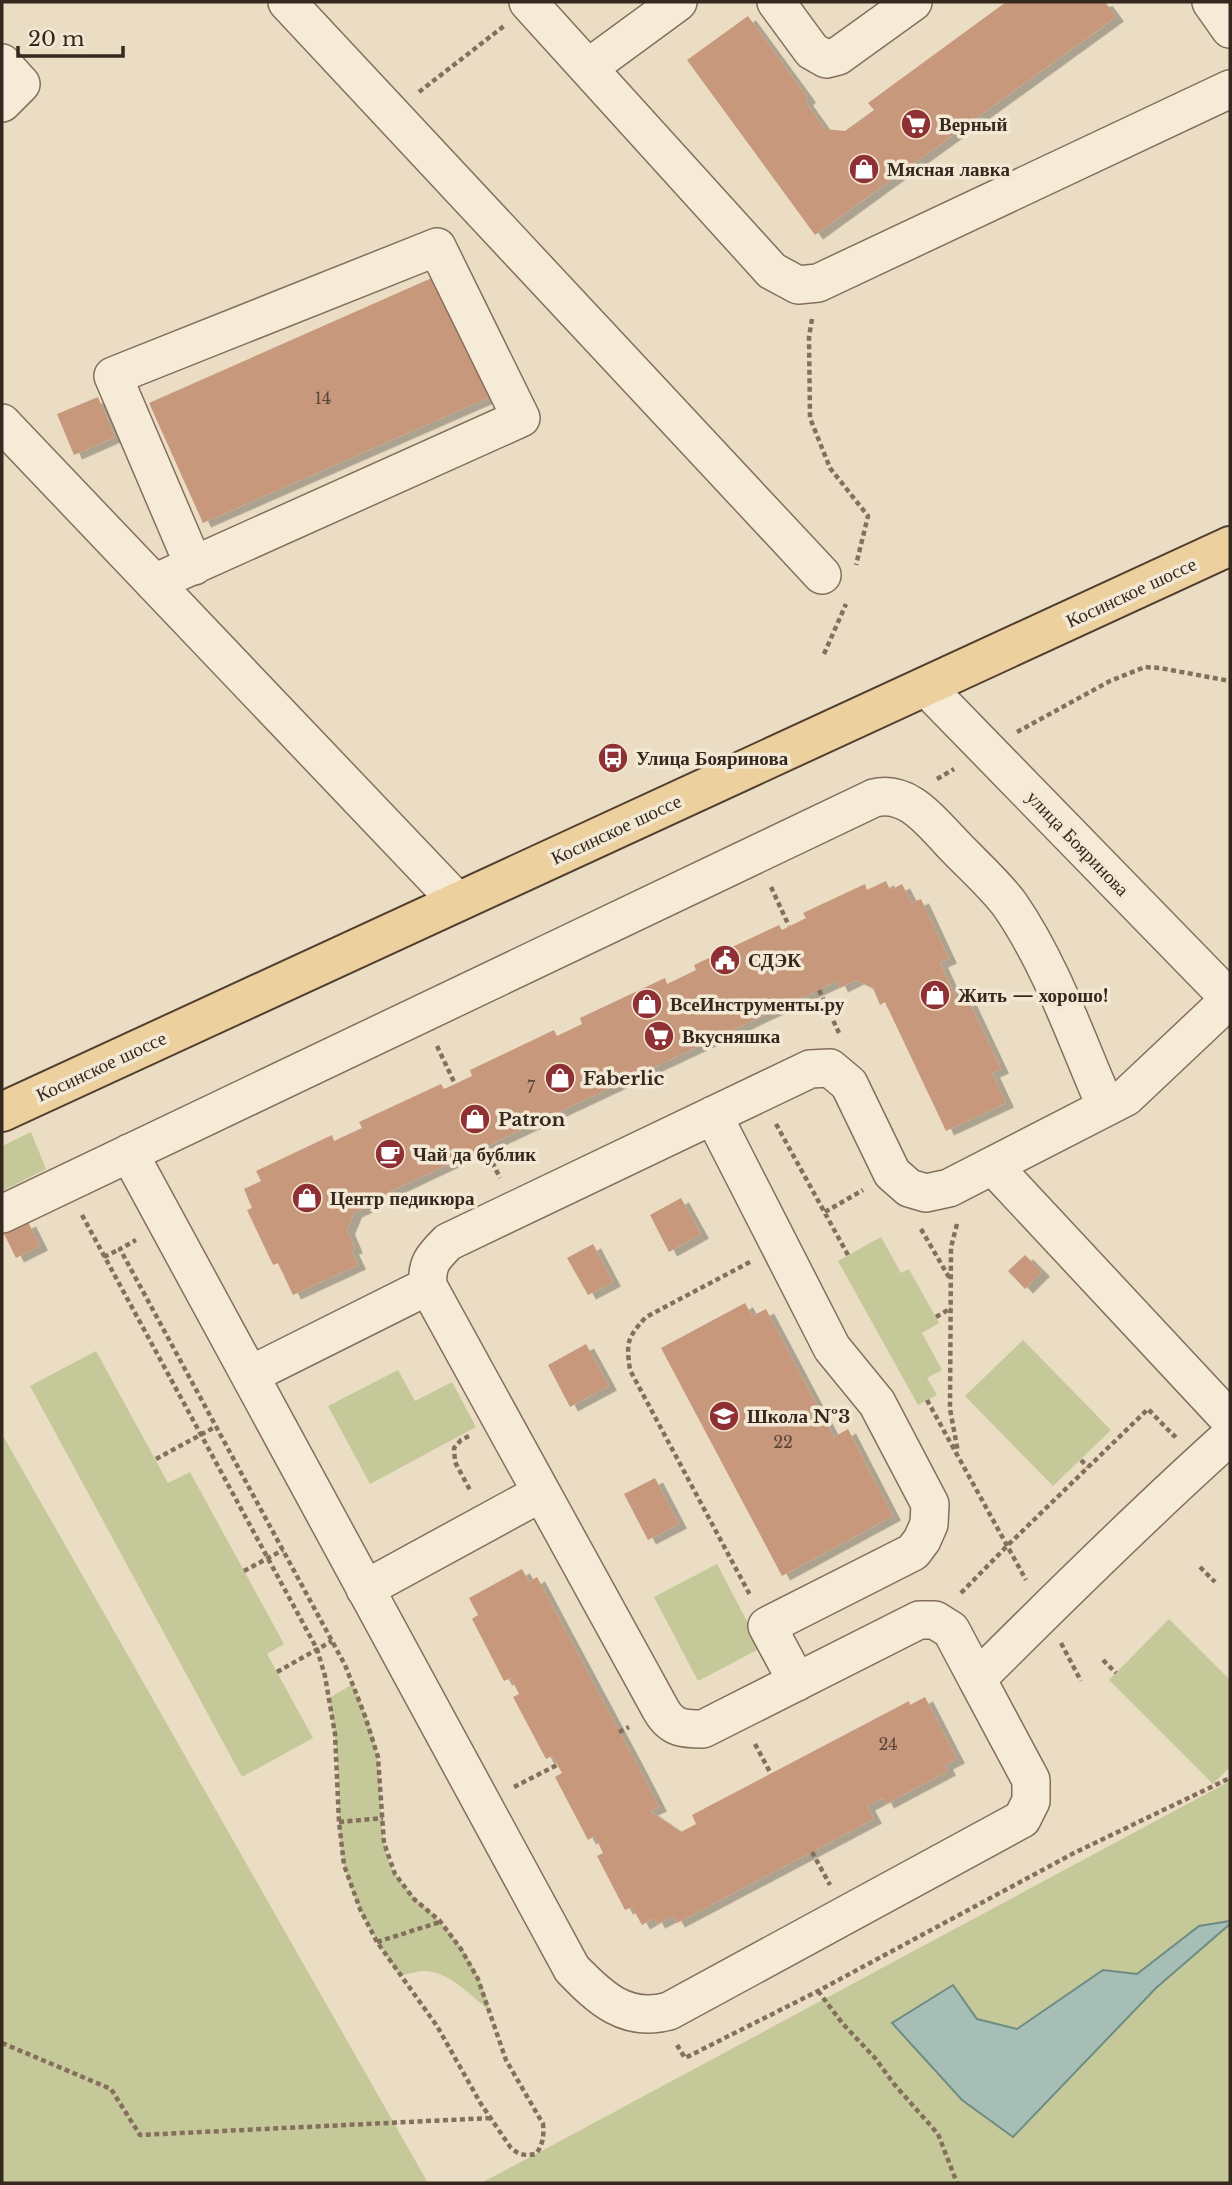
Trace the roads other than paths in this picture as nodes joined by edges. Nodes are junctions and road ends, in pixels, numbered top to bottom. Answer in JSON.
{"nodes":[{"id":1,"x":288,"y":2,"type":"edge"},
{"id":2,"x":678,"y":2,"type":"edge"},
{"id":3,"x":776,"y":2,"type":"edge"},
{"id":4,"x":913,"y":2,"type":"edge"},
{"id":5,"x":1210,"y":2,"type":"edge"},
{"id":6,"x":529,"y":4,"type":"edge"},
{"id":7,"x":1230,"y":29,"type":"edge"},
{"id":8,"x":2,"y":63,"type":"edge"},
{"id":9,"x":588,"y":68,"type":"junction"},
{"id":10,"x":1230,"y":89,"type":"edge"},
{"id":11,"x":2,"y":103,"type":"edge"},
{"id":12,"x":3,"y":426,"type":"edge"},
{"id":13,"x":1230,"y":547,"type":"edge"},
{"id":14,"x":194,"y":565,"type":"junction"},
{"id":15,"x":837,"y":576,"type":"road end"},
{"id":16,"x":155,"y":583,"type":"junction"},
{"id":17,"x":926,"y":687,"type":"junction"},
{"id":18,"x":458,"y":902,"type":"junction"},
{"id":19,"x":1230,"y":999,"type":"edge"},
{"id":20,"x":1106,"y":1107,"type":"junction"},
{"id":21,"x":2,"y":1112,"type":"edge"},
{"id":22,"x":713,"y":1115,"type":"junction"},
{"id":23,"x":129,"y":1153,"type":"junction"},
{"id":24,"x":993,"y":1166,"type":"junction"},
{"id":25,"x":2,"y":1214,"type":"edge"},
{"id":26,"x":428,"y":1286,"type":"junction"},
{"id":27,"x":250,"y":1375,"type":"junction"},
{"id":28,"x":1221,"y":1410,"type":"edge"},
{"id":29,"x":1230,"y":1436,"type":"edge"},
{"id":30,"x":541,"y":1493,"type":"junction"},
{"id":31,"x":365,"y":1588,"type":"junction"},
{"id":32,"x":977,"y":1679,"type":"junction"},
{"id":33,"x":797,"y":1682,"type":"junction"}],
"edges":[{"from":1,"to":15,"type":"street"},
{"from":2,"to":9,"type":"street"},
{"from":3,"to":4,"type":"street"},
{"from":5,"to":7,"type":"street"},
{"from":6,"to":9,"type":"street"},
{"from":8,"to":11,"type":"street"},
{"from":9,"to":10,"type":"street"},
{"from":12,"to":16,"type":"street"},
{"from":13,"to":17,"type":"main road","name":"Косинское шоссе"},
{"from":14,"to":14,"type":"street"},
{"from":14,"to":16,"type":"street"},
{"from":16,"to":18,"type":"street"},
{"from":17,"to":18,"type":"main road","name":"Косинское шоссе"},
{"from":17,"to":19,"type":"street","name":"улица Бояринова"},
{"from":18,"to":21,"type":"main road","name":"Косинское шоссе"},
{"from":19,"to":20,"type":"street"},
{"from":20,"to":23,"type":"street"},
{"from":20,"to":24,"type":"street"},
{"from":22,"to":24,"type":"street"},
{"from":22,"to":26,"type":"street"},
{"from":22,"to":33,"type":"street"},
{"from":23,"to":25,"type":"street"},
{"from":23,"to":27,"type":"street"},
{"from":24,"to":28,"type":"street"},
{"from":26,"to":27,"type":"street"},
{"from":26,"to":30,"type":"street"},
{"from":27,"to":31,"type":"street"},
{"from":29,"to":32,"type":"street"},
{"from":30,"to":31,"type":"street"},
{"from":30,"to":33,"type":"street"},
{"from":31,"to":32,"type":"street"},
{"from":32,"to":33,"type":"street"}]}
